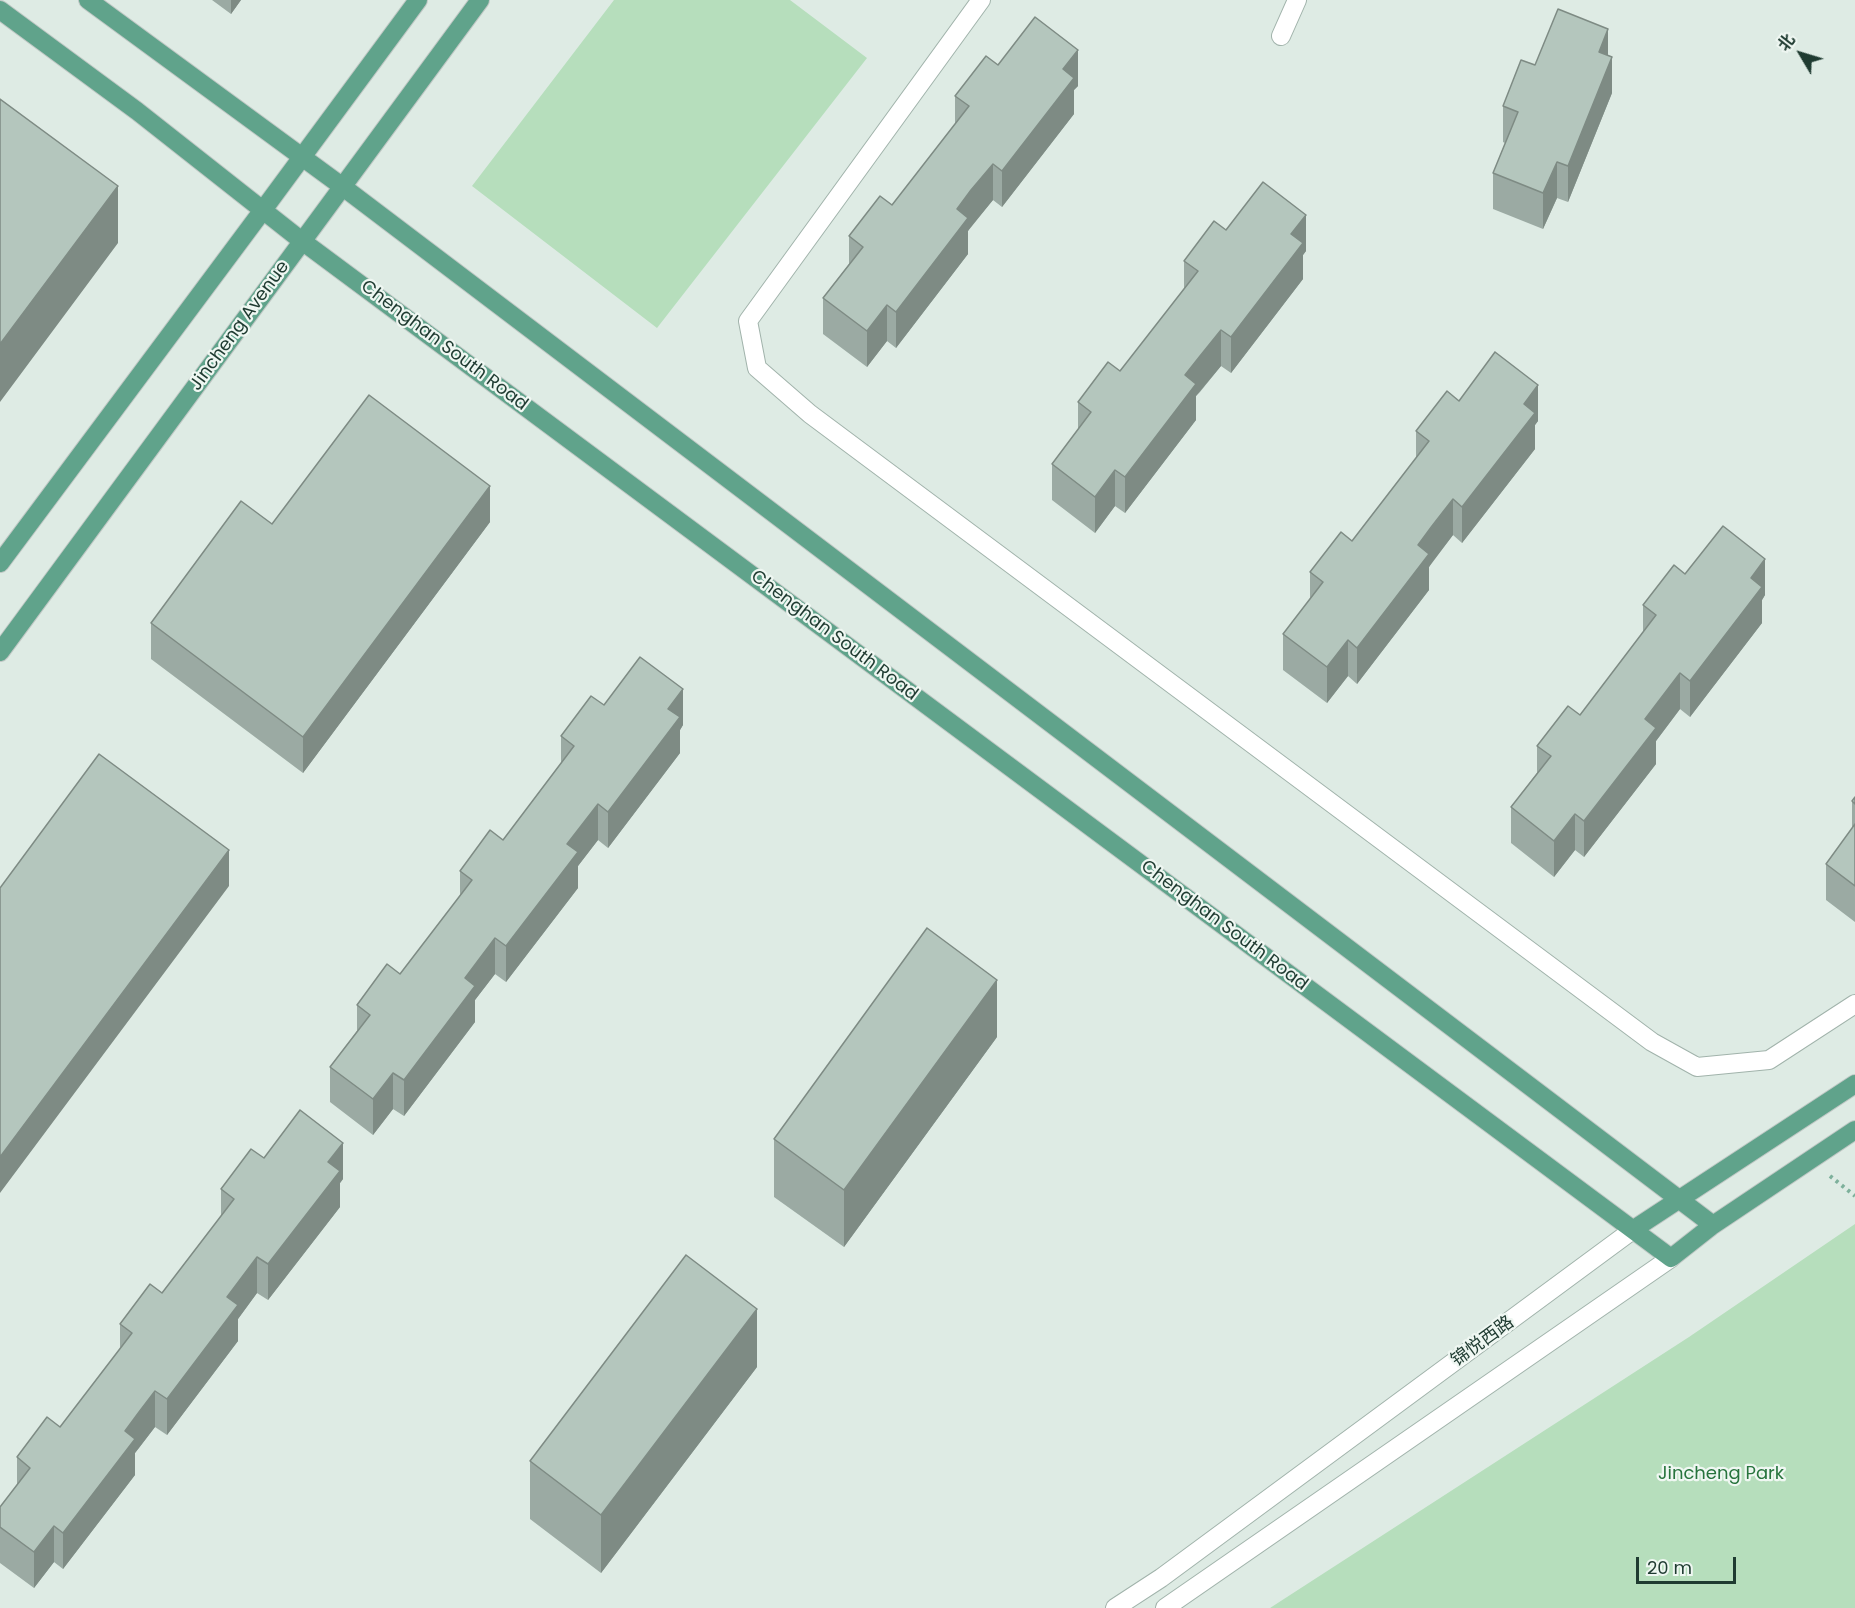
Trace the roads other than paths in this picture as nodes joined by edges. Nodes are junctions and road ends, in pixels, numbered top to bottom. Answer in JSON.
{"nodes":[{"id":1,"x":88,"y":0,"type":"edge"},
{"id":2,"x":418,"y":0,"type":"edge"},
{"id":3,"x":480,"y":0,"type":"edge"},
{"id":4,"x":981,"y":0,"type":"edge"},
{"id":5,"x":1297,"y":0,"type":"edge"},
{"id":6,"x":0,"y":10,"type":"edge"},
{"id":7,"x":1281,"y":36,"type":"dead end"},
{"id":8,"x":302,"y":157,"type":"junction"},
{"id":9,"x":343,"y":187,"type":"junction"},
{"id":10,"x":264,"y":210,"type":"junction"},
{"id":11,"x":302,"y":241,"type":"junction"},
{"id":12,"x":0,"y":563,"type":"edge"},
{"id":13,"x":0,"y":652,"type":"edge"},
{"id":14,"x":1855,"y":1004,"type":"edge"},
{"id":15,"x":1855,"y":1084,"type":"edge"},
{"id":16,"x":1855,"y":1130,"type":"edge"},
{"id":17,"x":1680,"y":1198,"type":"junction"},
{"id":18,"x":1713,"y":1225,"type":"junction"},
{"id":19,"x":1634,"y":1229,"type":"junction"},
{"id":20,"x":1671,"y":1258,"type":"junction"},
{"id":21,"x":1115,"y":1608,"type":"edge"},
{"id":22,"x":1165,"y":1608,"type":"edge"}],
"edges":[{"from":1,"to":8,"type":"main road"},
{"from":2,"to":8,"type":"main road"},
{"from":3,"to":9,"type":"main road","name":"Jincheng Avenue"},
{"from":4,"to":14,"type":"street"},
{"from":5,"to":7,"type":"street"},
{"from":6,"to":10,"type":"main road","name":"Chenghan South Road"},
{"from":8,"to":9,"type":"main road"},
{"from":8,"to":10,"type":"main road"},
{"from":9,"to":11,"type":"main road","name":"Jincheng Avenue"},
{"from":9,"to":17,"type":"main road"},
{"from":10,"to":11,"type":"main road","name":"Chenghan South Road"},
{"from":10,"to":12,"type":"main road"},
{"from":11,"to":13,"type":"main road","name":"Jincheng Avenue"},
{"from":11,"to":19,"type":"main road","name":"Chenghan South Road"},
{"from":15,"to":17,"type":"main road","name":"锦悦西路"},
{"from":16,"to":18,"type":"main road","name":"锦悦西路"},
{"from":17,"to":18,"type":"main road"},
{"from":17,"to":19,"type":"main road","name":"锦悦西路"},
{"from":18,"to":20,"type":"main road","name":"锦悦西路"},
{"from":19,"to":20,"type":"main road","name":"Chenghan South Road"},
{"from":19,"to":21,"type":"street","name":"锦悦西路"},
{"from":20,"to":22,"type":"street","name":"锦悦西路"}]}
